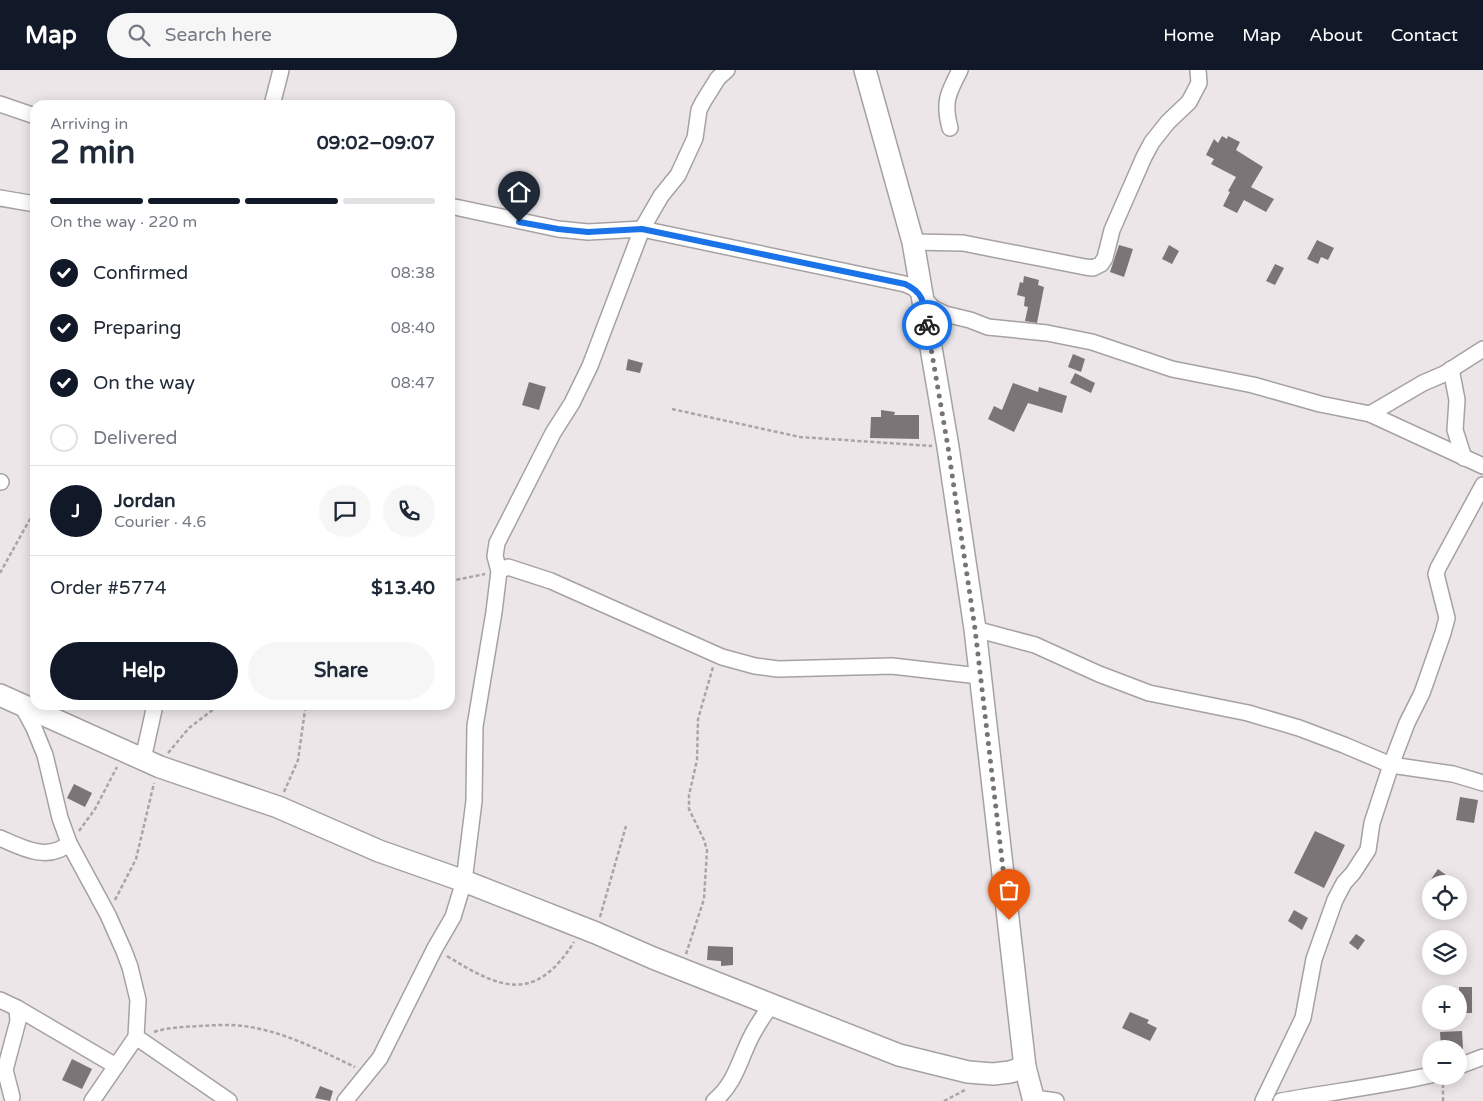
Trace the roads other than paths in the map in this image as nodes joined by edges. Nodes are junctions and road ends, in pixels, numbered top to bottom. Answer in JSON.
{"nodes":[{"id":1,"x":281,"y":70,"type":"edge"},
{"id":2,"x":727,"y":70,"type":"edge"},
{"id":3,"x":865,"y":70,"type":"edge"},
{"id":4,"x":960,"y":70,"type":"edge"},
{"id":5,"x":1198,"y":70,"type":"edge"},
{"id":6,"x":273,"y":100,"type":"edge"},
{"id":7,"x":0,"y":104,"type":"edge"},
{"id":8,"x":30,"y":114,"type":"edge"},
{"id":9,"x":950,"y":128,"type":"dead end"},
{"id":10,"x":0,"y":198,"type":"edge"},
{"id":11,"x":30,"y":203,"type":"edge"},
{"id":12,"x":455,"y":207,"type":"edge"},
{"id":13,"x":642,"y":229,"type":"junction"},
{"id":14,"x":913,"y":242,"type":"junction"},
{"id":15,"x":922,"y":297,"type":"junction"},
{"id":16,"x":1483,"y":349,"type":"edge"},
{"id":17,"x":1451,"y":369,"type":"junction"},
{"id":18,"x":1370,"y":414,"type":"junction"},
{"id":19,"x":1464,"y":458,"type":"junction"},
{"id":20,"x":1483,"y":466,"type":"edge"},
{"id":21,"x":1483,"y":485,"type":"edge"},
{"id":22,"x":499,"y":571,"type":"junction"},
{"id":23,"x":975,"y":629,"type":"junction"},
{"id":24,"x":979,"y":676,"type":"junction"},
{"id":25,"x":0,"y":695,"type":"edge"},
{"id":26,"x":21,"y":703,"type":"junction"},
{"id":27,"x":30,"y":707,"type":"edge"},
{"id":28,"x":36,"y":710,"type":"edge"},
{"id":29,"x":154,"y":710,"type":"edge"},
{"id":30,"x":143,"y":759,"type":"junction"},
{"id":31,"x":1391,"y":765,"type":"junction"},
{"id":32,"x":1483,"y":783,"type":"edge"},
{"id":33,"x":0,"y":838,"type":"edge"},
{"id":34,"x":69,"y":843,"type":"junction"},
{"id":35,"x":464,"y":882,"type":"junction"},
{"id":36,"x":0,"y":1000,"type":"edge"},
{"id":37,"x":772,"y":1003,"type":"junction"},
{"id":38,"x":17,"y":1008,"type":"junction"},
{"id":39,"x":136,"y":1038,"type":"junction"},
{"id":40,"x":1483,"y":1057,"type":"edge"},
{"id":41,"x":1467,"y":1063,"type":"edge"},
{"id":42,"x":116,"y":1066,"type":"junction"},
{"id":43,"x":1025,"y":1066,"type":"junction"},
{"id":44,"x":1422,"y":1077,"type":"edge"},
{"id":45,"x":12,"y":1097,"type":"dead end"},
{"id":46,"x":1034,"y":1100,"type":"edge"},
{"id":47,"x":92,"y":1101,"type":"edge"},
{"id":48,"x":229,"y":1101,"type":"edge"},
{"id":49,"x":345,"y":1101,"type":"edge"},
{"id":50,"x":714,"y":1101,"type":"edge"},
{"id":51,"x":1056,"y":1101,"type":"edge"},
{"id":52,"x":1263,"y":1101,"type":"edge"},
{"id":53,"x":1281,"y":1101,"type":"edge"}],
"edges":[{"from":1,"to":6,"type":"street"},
{"from":2,"to":13,"type":"street"},
{"from":3,"to":14,"type":"street"},
{"from":4,"to":9,"type":"street"},
{"from":5,"to":14,"type":"street"},
{"from":7,"to":8,"type":"street"},
{"from":10,"to":11,"type":"street"},
{"from":12,"to":13,"type":"street"},
{"from":13,"to":15,"type":"street"},
{"from":13,"to":22,"type":"street"},
{"from":14,"to":15,"type":"street"},
{"from":15,"to":18,"type":"street"},
{"from":15,"to":23,"type":"street"},
{"from":16,"to":17,"type":"street"},
{"from":17,"to":18,"type":"street"},
{"from":17,"to":19,"type":"street"},
{"from":18,"to":19,"type":"street"},
{"from":19,"to":20,"type":"street"},
{"from":21,"to":31,"type":"street"},
{"from":22,"to":24,"type":"street"},
{"from":22,"to":35,"type":"street"},
{"from":23,"to":24,"type":"street"},
{"from":23,"to":31,"type":"street"},
{"from":24,"to":43,"type":"street"},
{"from":25,"to":26,"type":"street"},
{"from":26,"to":27,"type":"street"},
{"from":26,"to":34,"type":"street"},
{"from":28,"to":30,"type":"street"},
{"from":29,"to":30,"type":"street"},
{"from":30,"to":35,"type":"street"},
{"from":31,"to":32,"type":"street"},
{"from":31,"to":52,"type":"street"},
{"from":33,"to":34,"type":"street"},
{"from":34,"to":39,"type":"street"},
{"from":35,"to":37,"type":"street"},
{"from":35,"to":49,"type":"street"},
{"from":36,"to":38,"type":"street"},
{"from":37,"to":43,"type":"street"},
{"from":37,"to":50,"type":"street"},
{"from":38,"to":42,"type":"street"},
{"from":38,"to":45,"type":"street"},
{"from":39,"to":42,"type":"street"},
{"from":39,"to":48,"type":"street"},
{"from":40,"to":41,"type":"street"},
{"from":42,"to":47,"type":"street"},
{"from":43,"to":46,"type":"street"},
{"from":44,"to":53,"type":"street"},
{"from":46,"to":51,"type":"street"}]}
